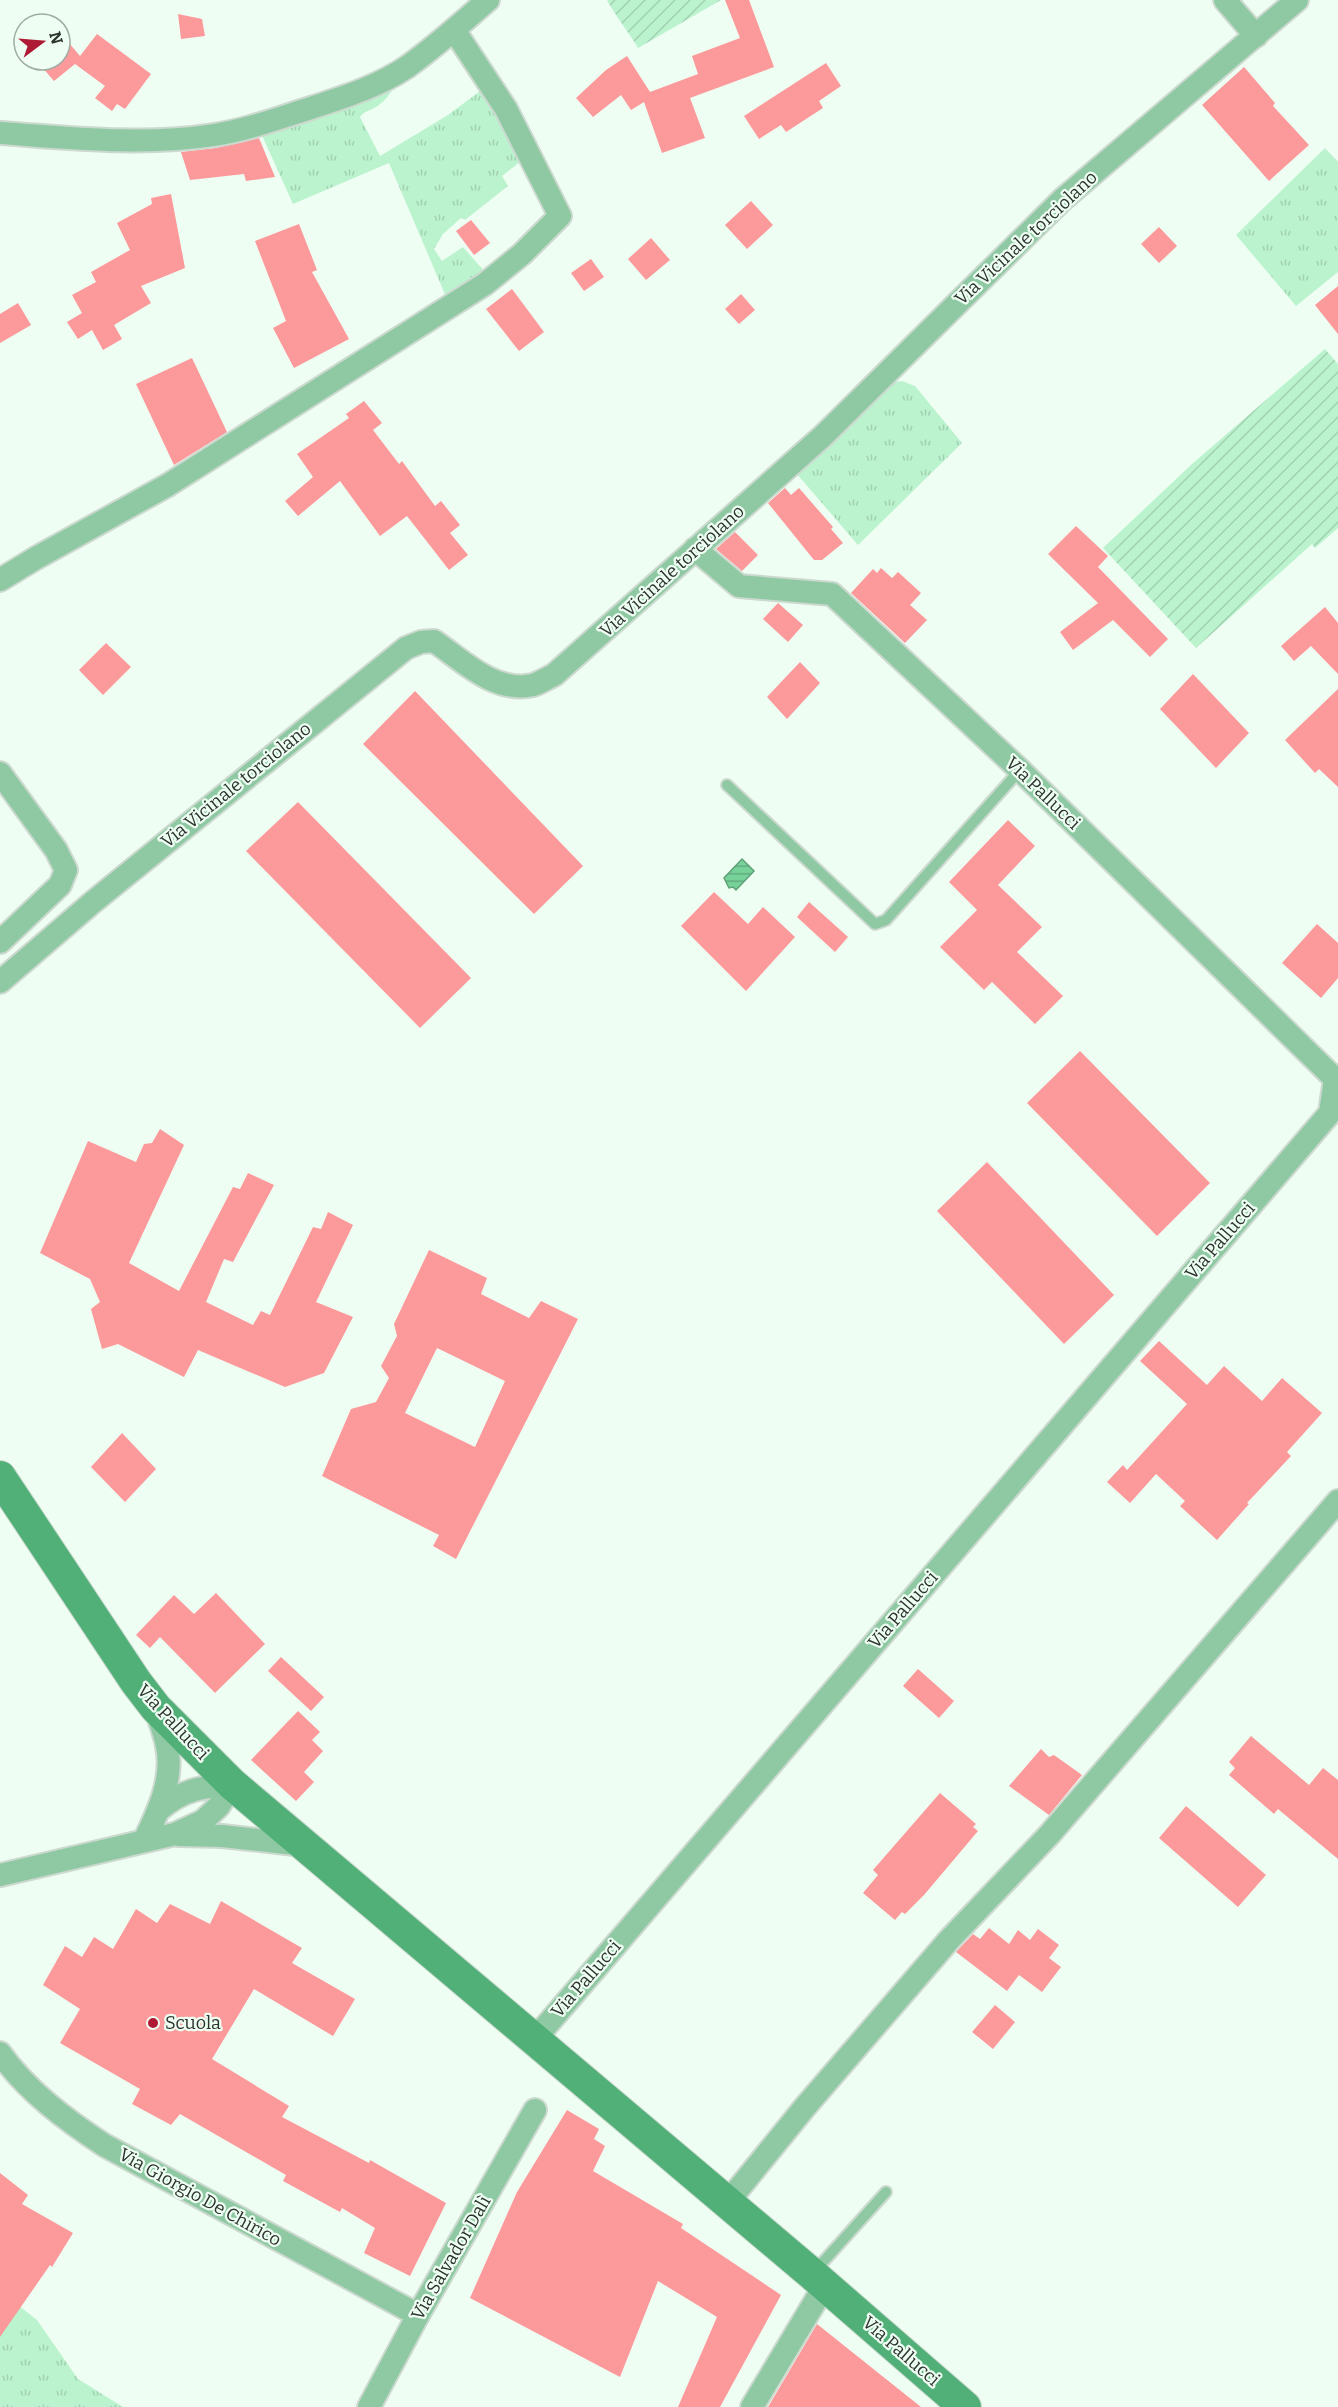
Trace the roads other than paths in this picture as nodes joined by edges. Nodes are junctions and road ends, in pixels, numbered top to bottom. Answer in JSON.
{"nodes":[{"id":1,"x":488,"y":0,"type":"edge"},
{"id":2,"x":1225,"y":0,"type":"edge"},
{"id":3,"x":1298,"y":0,"type":"edge"},
{"id":4,"x":454,"y":30,"type":"junction"},
{"id":5,"x":1256,"y":36,"type":"junction"},
{"id":6,"x":0,"y":133,"type":"edge"},
{"id":7,"x":695,"y":549,"type":"junction"},
{"id":8,"x":0,"y":580,"type":"edge"},
{"id":9,"x":1020,"y":770,"type":"junction"},
{"id":10,"x":0,"y":773,"type":"edge"},
{"id":11,"x":727,"y":785,"type":"dead end"},
{"id":12,"x":66,"y":870,"type":"junction"},
{"id":13,"x":93,"y":902,"type":"junction"},
{"id":14,"x":0,"y":942,"type":"edge"},
{"id":15,"x":0,"y":982,"type":"edge"},
{"id":16,"x":0,"y":1477,"type":"edge"},
{"id":17,"x":1338,"y":1501,"type":"edge"},
{"id":18,"x":156,"y":1708,"type":"junction"},
{"id":19,"x":232,"y":1784,"type":"junction"},
{"id":20,"x":160,"y":1809,"type":"junction"},
{"id":21,"x":175,"y":1834,"type":"junction"},
{"id":22,"x":144,"y":1841,"type":"junction"},
{"id":23,"x":303,"y":1845,"type":"junction"},
{"id":24,"x":0,"y":1875,"type":"edge"},
{"id":25,"x":534,"y":2040,"type":"junction"},
{"id":26,"x":0,"y":2053,"type":"edge"},
{"id":27,"x":535,"y":2110,"type":"dead end"},
{"id":28,"x":886,"y":2192,"type":"dead end"},
{"id":29,"x":727,"y":2203,"type":"junction"},
{"id":30,"x":818,"y":2279,"type":"junction"},
{"id":31,"x":418,"y":2315,"type":"junction"},
{"id":32,"x":369,"y":2407,"type":"edge"},
{"id":33,"x":752,"y":2407,"type":"edge"},
{"id":34,"x":965,"y":2407,"type":"edge"}],
"edges":[{"from":1,"to":4,"type":"street"},
{"from":2,"to":5,"type":"street"},
{"from":3,"to":5,"type":"street","name":"Via Vicinale torciolano"},
{"from":4,"to":6,"type":"street"},
{"from":4,"to":8,"type":"street"},
{"from":5,"to":7,"type":"street","name":"Via Vicinale torciolano"},
{"from":7,"to":9,"type":"street","name":"Via Pallucci"},
{"from":7,"to":13,"type":"street","name":"Via Vicinale torciolano"},
{"from":9,"to":11,"type":"lane"},
{"from":9,"to":25,"type":"street","name":"Via Pallucci"},
{"from":10,"to":12,"type":"street"},
{"from":12,"to":13,"type":"street"},
{"from":12,"to":14,"type":"street"},
{"from":13,"to":15,"type":"street","name":"Via Vicinale torciolano"},
{"from":16,"to":18,"type":"street","name":"Via Pallucci"},
{"from":17,"to":29,"type":"street"},
{"from":18,"to":19,"type":"street","name":"Via Pallucci"},
{"from":18,"to":20,"type":"street"},
{"from":19,"to":20,"type":"street"},
{"from":19,"to":21,"type":"street"},
{"from":19,"to":23,"type":"street","name":"Via Pallucci"},
{"from":20,"to":22,"type":"street"},
{"from":21,"to":22,"type":"street"},
{"from":21,"to":23,"type":"street"},
{"from":22,"to":24,"type":"street"},
{"from":23,"to":25,"type":"street","name":"Via Pallucci"},
{"from":25,"to":29,"type":"street","name":"Via Pallucci"},
{"from":26,"to":31,"type":"street","name":"Via Giorgio De Chirico"},
{"from":27,"to":31,"type":"street","name":"Via Salvador Dalì"},
{"from":28,"to":30,"type":"lane"},
{"from":29,"to":30,"type":"street","name":"Via Pallucci"},
{"from":30,"to":33,"type":"street"},
{"from":30,"to":34,"type":"street","name":"Via Pallucci"},
{"from":31,"to":32,"type":"street","name":"Via Salvador Dalì"}]}
